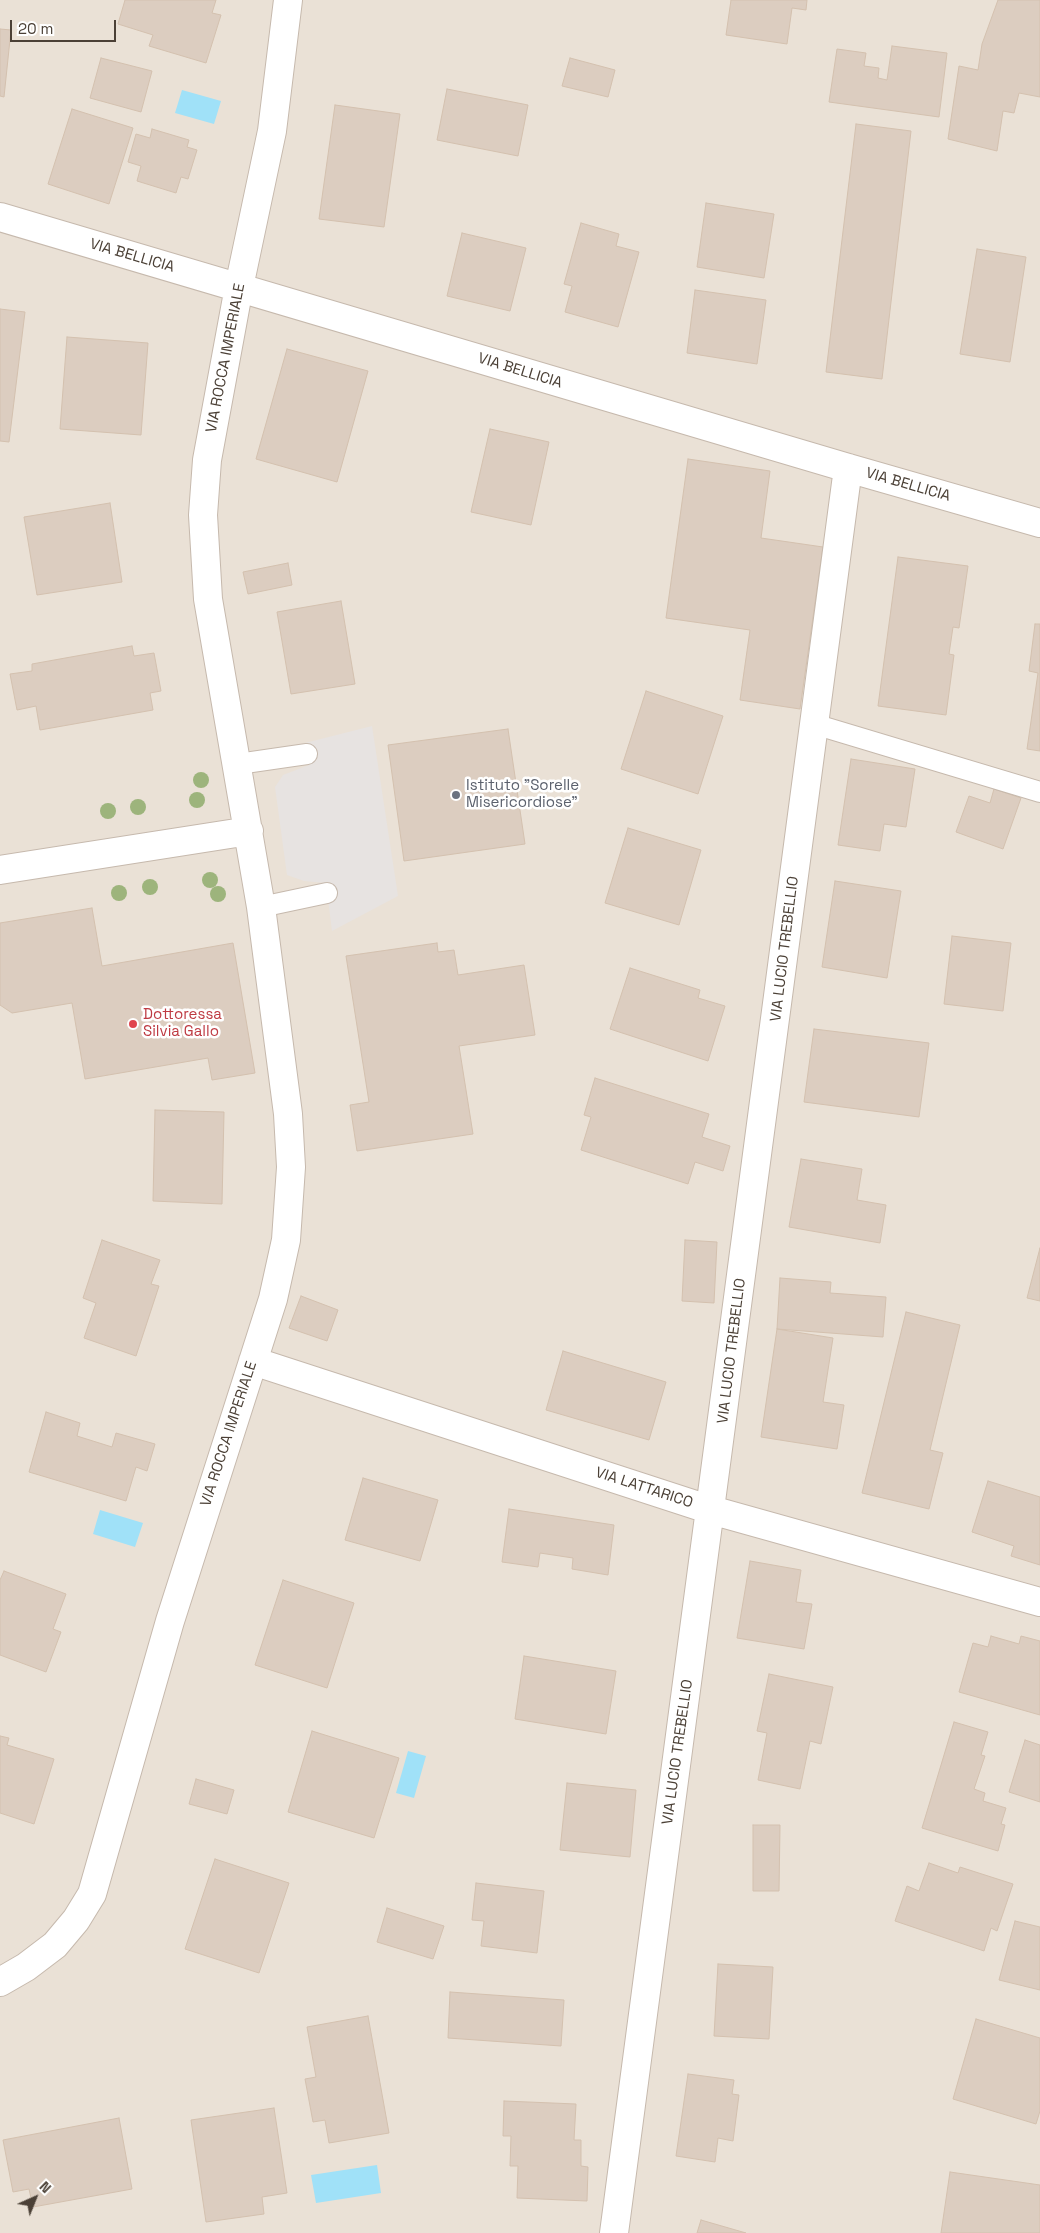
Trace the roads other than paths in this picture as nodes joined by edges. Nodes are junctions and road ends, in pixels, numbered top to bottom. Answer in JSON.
{"nodes":[{"id":1,"x":288,"y":0,"type":"edge"},
{"id":2,"x":0,"y":217,"type":"edge"},
{"id":3,"x":239,"y":287,"type":"junction"},
{"id":4,"x":848,"y":468,"type":"junction"},
{"id":5,"x":1040,"y":523,"type":"edge"},
{"id":6,"x":814,"y":724,"type":"junction"},
{"id":7,"x":307,"y":754,"type":"dead end"},
{"id":8,"x":238,"y":764,"type":"junction"},
{"id":9,"x":1040,"y":792,"type":"edge"},
{"id":10,"x":249,"y":831,"type":"junction"},
{"id":11,"x":0,"y":870,"type":"edge"},
{"id":12,"x":327,"y":893,"type":"dead end"},
{"id":13,"x":261,"y":907,"type":"junction"},
{"id":14,"x":253,"y":1361,"type":"junction"},
{"id":15,"x":711,"y":1510,"type":"junction"},
{"id":16,"x":1040,"y":1602,"type":"edge"},
{"id":17,"x":0,"y":1982,"type":"edge"},
{"id":18,"x":614,"y":2233,"type":"edge"}],
"edges":[{"from":1,"to":3,"type":"street","name":"VIA ROCCA IMPERIALE"},
{"from":2,"to":3,"type":"street","name":"VIA BELLICIA"},
{"from":3,"to":4,"type":"street","name":"VIA BELLICIA"},
{"from":3,"to":8,"type":"street","name":"VIA ROCCA IMPERIALE"},
{"from":4,"to":5,"type":"street","name":"VIA BELLICIA"},
{"from":4,"to":6,"type":"street","name":"VIA LUCIO TREBELLIO"},
{"from":6,"to":9,"type":"lane"},
{"from":6,"to":15,"type":"street","name":"VIA LUCIO TREBELLIO"},
{"from":7,"to":8,"type":"lane"},
{"from":8,"to":10,"type":"street","name":"VIA ROCCA IMPERIALE"},
{"from":10,"to":11,"type":"street"},
{"from":10,"to":13,"type":"street","name":"VIA ROCCA IMPERIALE"},
{"from":12,"to":13,"type":"lane"},
{"from":13,"to":14,"type":"street","name":"VIA ROCCA IMPERIALE"},
{"from":14,"to":15,"type":"street","name":"VIA LATTARICO"},
{"from":14,"to":17,"type":"street","name":"VIA ROCCA IMPERIALE"},
{"from":15,"to":16,"type":"street","name":"VIA LATTARICO"},
{"from":15,"to":18,"type":"street","name":"VIA LUCIO TREBELLIO"}]}
